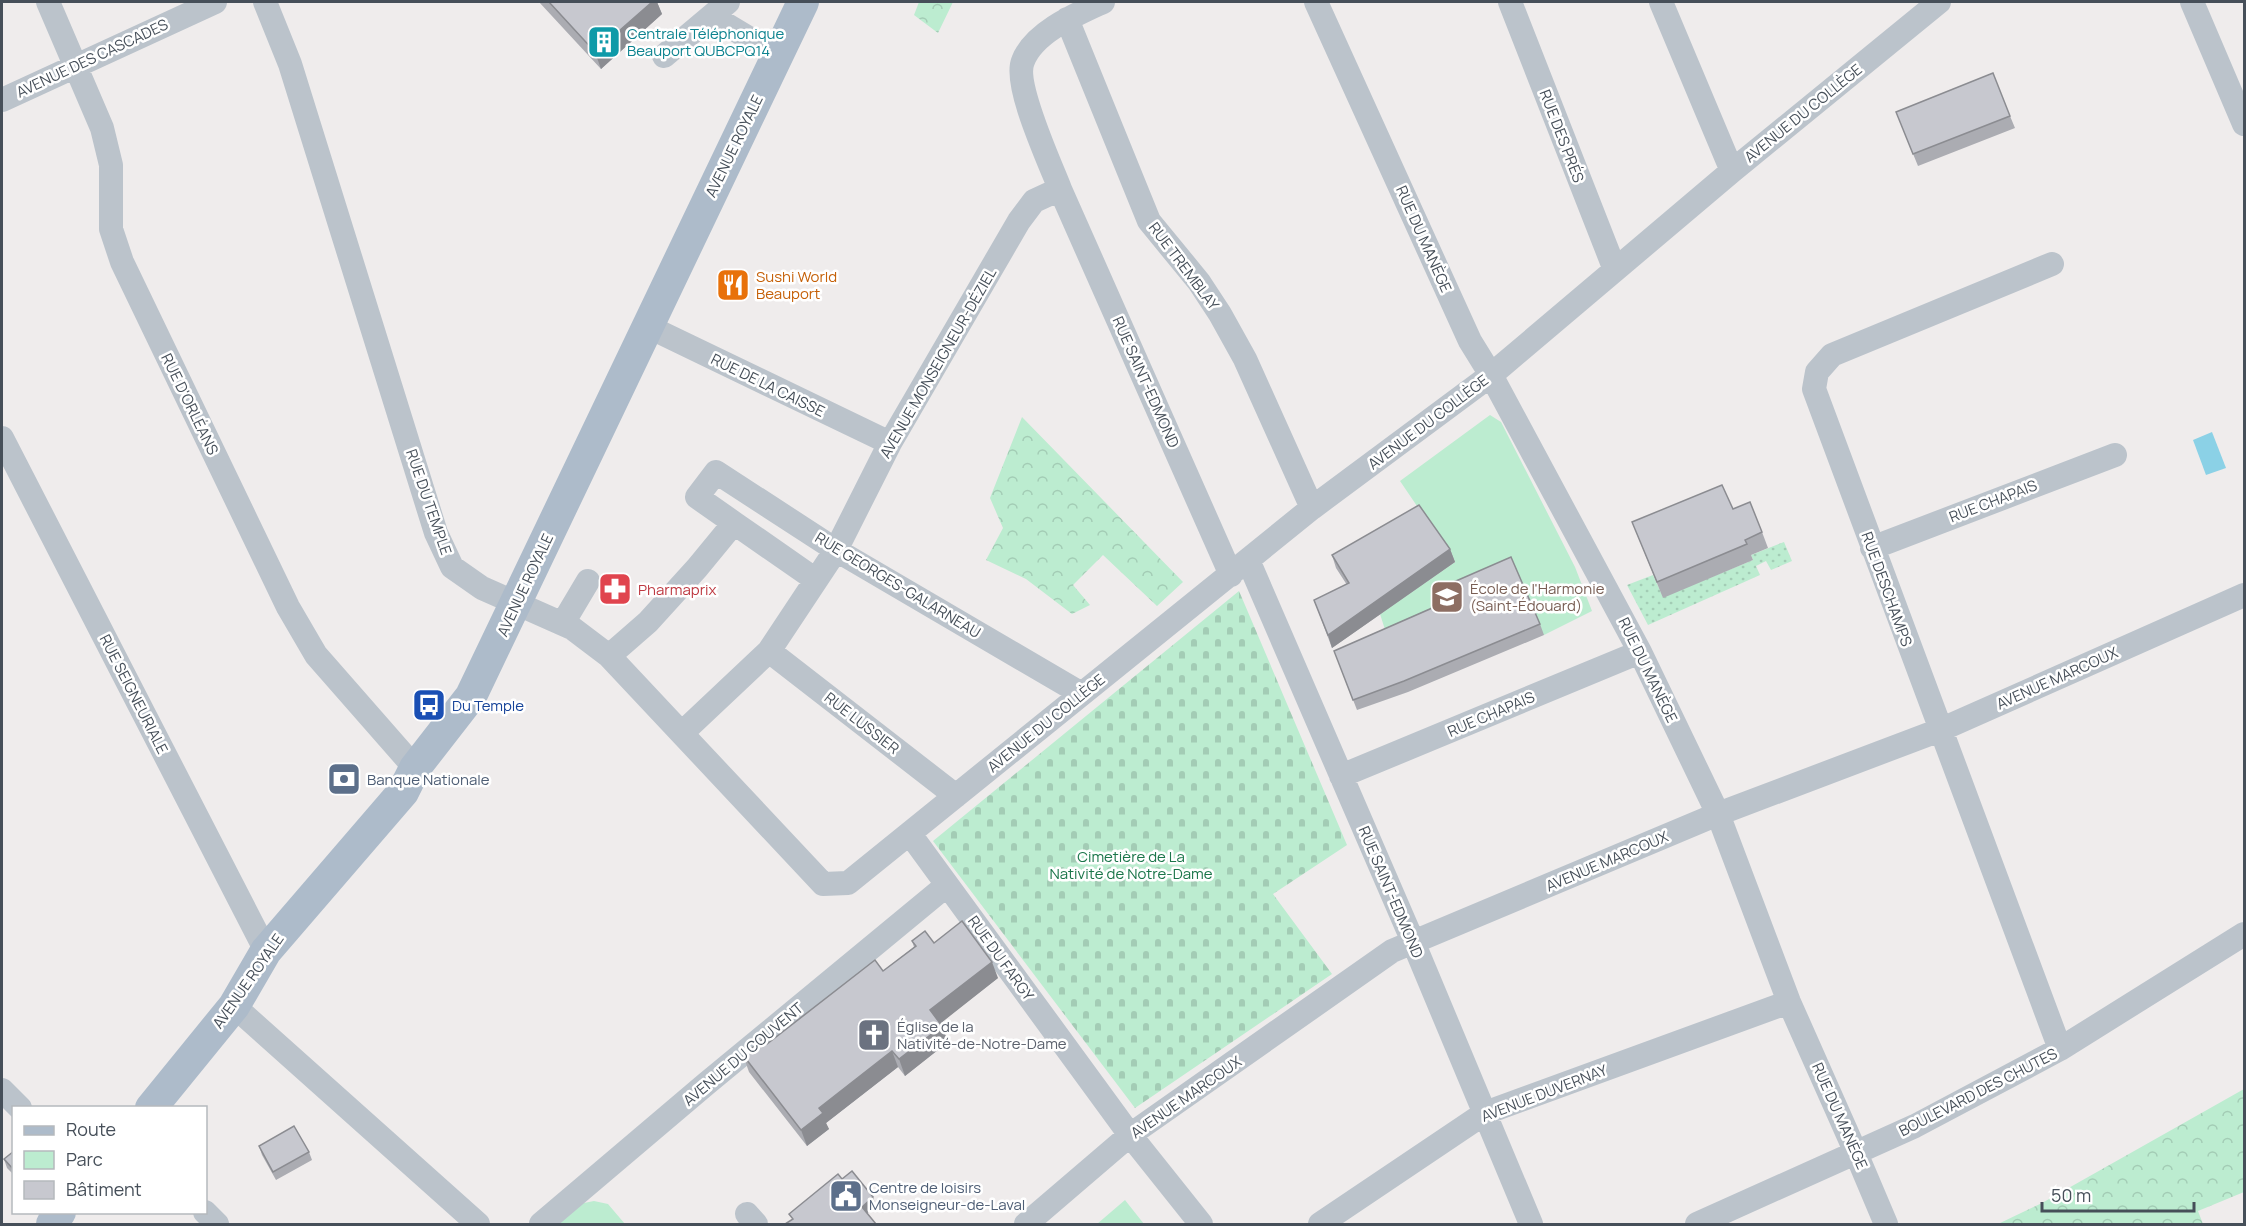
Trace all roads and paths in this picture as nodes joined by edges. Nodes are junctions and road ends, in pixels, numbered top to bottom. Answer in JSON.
{"nodes":[{"id":1,"x":48,"y":2,"type":"edge"},
{"id":2,"x":215,"y":2,"type":"edge"},
{"id":3,"x":265,"y":2,"type":"edge"},
{"id":4,"x":803,"y":2,"type":"edge"},
{"id":5,"x":1103,"y":2,"type":"edge"},
{"id":6,"x":1316,"y":2,"type":"edge"},
{"id":7,"x":1510,"y":2,"type":"edge"},
{"id":8,"x":1661,"y":2,"type":"edge"},
{"id":9,"x":1939,"y":2,"type":"edge"},
{"id":10,"x":2192,"y":2,"type":"edge"},
{"id":11,"x":720,"y":8,"type":"edge"},
{"id":12,"x":1917,"y":9,"type":"edge"},
{"id":13,"x":1067,"y":19,"type":"junction"},
{"id":14,"x":777,"y":55,"type":"junction"},
{"id":15,"x":664,"y":56,"type":"dead end"},
{"id":16,"x":75,"y":66,"type":"junction"},
{"id":17,"x":2,"y":100,"type":"edge"},
{"id":18,"x":2244,"y":124,"type":"edge"},
{"id":19,"x":1732,"y":171,"type":"junction"},
{"id":20,"x":1060,"y":189,"type":"junction"},
{"id":21,"x":2052,"y":264,"type":"dead end"},
{"id":22,"x":1615,"y":270,"type":"junction"},
{"id":23,"x":647,"y":326,"type":"junction"},
{"id":24,"x":1491,"y":375,"type":"junction"},
{"id":25,"x":2,"y":438,"type":"edge"},
{"id":26,"x":890,"y":443,"type":"junction"},
{"id":27,"x":2115,"y":455,"type":"dead end"},
{"id":28,"x":1312,"y":508,"type":"junction"},
{"id":29,"x":734,"y":523,"type":"junction"},
{"id":30,"x":1872,"y":548,"type":"junction"},
{"id":31,"x":836,"y":550,"type":"junction"},
{"id":32,"x":1240,"y":568,"type":"junction"},
{"id":33,"x":816,"y":580,"type":"junction"},
{"id":34,"x":588,"y":581,"type":"dead end"},
{"id":35,"x":2244,"y":595,"type":"edge"},
{"id":36,"x":516,"y":604,"type":"junction"},
{"id":37,"x":563,"y":623,"type":"junction"},
{"id":38,"x":769,"y":651,"type":"junction"},
{"id":39,"x":1640,"y":652,"type":"junction"},
{"id":40,"x":609,"y":656,"type":"junction"},
{"id":41,"x":1082,"y":694,"type":"junction"},
{"id":42,"x":1940,"y":730,"type":"junction"},
{"id":43,"x":682,"y":733,"type":"junction"},
{"id":44,"x":415,"y":768,"type":"junction"},
{"id":45,"x":1341,"y":776,"type":"junction"},
{"id":46,"x":956,"y":796,"type":"junction"},
{"id":47,"x":1718,"y":814,"type":"junction"},
{"id":48,"x":910,"y":834,"type":"junction"},
{"id":49,"x":823,"y":884,"type":"joint"},
{"id":50,"x":947,"y":885,"type":"junction"},
{"id":51,"x":2244,"y":934,"type":"edge"},
{"id":52,"x":1414,"y":944,"type":"junction"},
{"id":53,"x":266,"y":951,"type":"junction"},
{"id":54,"x":1789,"y":1002,"type":"junction"},
{"id":55,"x":234,"y":1006,"type":"junction"},
{"id":56,"x":2060,"y":1049,"type":"junction"},
{"id":57,"x":2,"y":1090,"type":"edge"},
{"id":58,"x":19,"y":1106,"type":"edge"},
{"id":59,"x":152,"y":1106,"type":"edge"},
{"id":60,"x":1485,"y":1113,"type":"junction"},
{"id":61,"x":1130,"y":1136,"type":"junction"},
{"id":62,"x":1856,"y":1152,"type":"junction"},
{"id":63,"x":478,"y":1224,"type":"edge"},
{"id":64,"x":541,"y":1224,"type":"edge"},
{"id":65,"x":1026,"y":1224,"type":"edge"},
{"id":66,"x":1201,"y":1224,"type":"edge"},
{"id":67,"x":1320,"y":1224,"type":"edge"},
{"id":68,"x":1531,"y":1224,"type":"edge"},
{"id":69,"x":1697,"y":1224,"type":"edge"},
{"id":70,"x":1886,"y":1224,"type":"edge"}],
"edges":[{"from":1,"to":16,"type":"street","name":"RUE D'ORLÉANS"},
{"from":2,"to":16,"type":"street","name":"AVENUE DES CASCADES"},
{"from":3,"to":36,"type":"street","name":"RUE DU TEMPLE"},
{"from":4,"to":14,"type":"main road","name":"AVENUE ROYALE"},
{"from":5,"to":13,"type":"street"},
{"from":6,"to":24,"type":"street","name":"RUE DU MANÈGE"},
{"from":7,"to":22,"type":"street","name":"RUE DES PRÉS"},
{"from":8,"to":19,"type":"street"},
{"from":9,"to":12,"type":"street","name":"AVENUE DU COLLÈGE"},
{"from":10,"to":18,"type":"street"},
{"from":11,"to":14,"type":"street"},
{"from":11,"to":15,"type":"street"},
{"from":12,"to":19,"type":"street","name":"AVENUE DU COLLÈGE"},
{"from":13,"to":20,"type":"street"},
{"from":13,"to":28,"type":"street","name":"RUE TREMBLAY"},
{"from":14,"to":23,"type":"main road","name":"AVENUE ROYALE"},
{"from":16,"to":17,"type":"street","name":"AVENUE DES CASCADES"},
{"from":16,"to":44,"type":"street","name":"RUE D'ORLÉANS"},
{"from":19,"to":22,"type":"street","name":"AVENUE DU COLLÈGE"},
{"from":20,"to":26,"type":"street","name":"AVENUE MONSEIGNEUR-DÉZIEL"},
{"from":20,"to":32,"type":"street","name":"RUE SAINT-EDMOND"},
{"from":21,"to":30,"type":"street","name":"RUE DESCHAMPS"},
{"from":22,"to":24,"type":"street","name":"AVENUE DU COLLÈGE"},
{"from":23,"to":26,"type":"street","name":"RUE DE LA CAISSE"},
{"from":23,"to":36,"type":"main road","name":"AVENUE ROYALE"},
{"from":24,"to":28,"type":"street","name":"AVENUE DU COLLÈGE"},
{"from":24,"to":39,"type":"street","name":"RUE DU MANÈGE"},
{"from":25,"to":53,"type":"street","name":"RUE SEIGNEURIALE"},
{"from":26,"to":31,"type":"street","name":"AVENUE MONSEIGNEUR-DÉZIEL"},
{"from":27,"to":30,"type":"street","name":"RUE CHAPAIS"},
{"from":28,"to":32,"type":"street","name":"AVENUE DU COLLÈGE"},
{"from":29,"to":31,"type":"street","name":"RUE GEORGES-GALARNEAU"},
{"from":29,"to":33,"type":"street"},
{"from":29,"to":40,"type":"street"},
{"from":30,"to":42,"type":"street","name":"RUE DESCHAMPS"},
{"from":31,"to":33,"type":"street","name":"AVENUE MONSEIGNEUR-DÉZIEL"},
{"from":31,"to":41,"type":"street","name":"RUE GEORGES-GALARNEAU"},
{"from":32,"to":41,"type":"street","name":"AVENUE DU COLLÈGE"},
{"from":32,"to":45,"type":"street","name":"RUE SAINT-EDMOND"},
{"from":33,"to":38,"type":"street","name":"AVENUE MONSEIGNEUR-DÉZIEL"},
{"from":34,"to":37,"type":"street"},
{"from":35,"to":42,"type":"street","name":"AVENUE MARCOUX"},
{"from":36,"to":37,"type":"street","name":"RUE DU TEMPLE"},
{"from":36,"to":44,"type":"main road","name":"AVENUE ROYALE"},
{"from":37,"to":40,"type":"street","name":"RUE DU TEMPLE"},
{"from":38,"to":43,"type":"street","name":"AVENUE MONSEIGNEUR-DÉZIEL"},
{"from":38,"to":46,"type":"street","name":"RUE LUSSIER"},
{"from":39,"to":45,"type":"street","name":"RUE CHAPAIS"},
{"from":39,"to":47,"type":"street","name":"RUE DU MANÈGE"},
{"from":40,"to":43,"type":"street","name":"RUE DU TEMPLE"},
{"from":41,"to":46,"type":"street","name":"AVENUE DU COLLÈGE"},
{"from":42,"to":47,"type":"street","name":"AVENUE MARCOUX"},
{"from":42,"to":56,"type":"street","name":"RUE DESCHAMPS"},
{"from":43,"to":49,"type":"street","name":"RUE DU TEMPLE"},
{"from":44,"to":53,"type":"main road","name":"AVENUE ROYALE"},
{"from":45,"to":52,"type":"street","name":"RUE SAINT-EDMOND"},
{"from":46,"to":48,"type":"street","name":"AVENUE DU COLLÈGE"},
{"from":47,"to":52,"type":"street","name":"AVENUE MARCOUX"},
{"from":47,"to":54,"type":"street","name":"RUE DU MANÈGE"},
{"from":48,"to":49,"type":"street","name":"AVENUE DU COLLÈGE"},
{"from":48,"to":50,"type":"street","name":"RUE DU FARGY"},
{"from":50,"to":61,"type":"street","name":"RUE DU FARGY"},
{"from":50,"to":64,"type":"street","name":"AVENUE DU COUVENT"},
{"from":51,"to":56,"type":"street","name":"BOULEVARD DES CHUTES"},
{"from":52,"to":60,"type":"street","name":"RUE SAINT-EDMOND"},
{"from":52,"to":61,"type":"street","name":"AVENUE MARCOUX"},
{"from":53,"to":55,"type":"main road","name":"AVENUE ROYALE"},
{"from":54,"to":60,"type":"street","name":"AVENUE DUVERNAY"},
{"from":54,"to":62,"type":"street","name":"RUE DU MANÈGE"},
{"from":55,"to":59,"type":"main road","name":"AVENUE ROYALE"},
{"from":55,"to":63,"type":"street"},
{"from":56,"to":62,"type":"street","name":"BOULEVARD DES CHUTES"},
{"from":57,"to":58,"type":"street"},
{"from":60,"to":67,"type":"street","name":"AVENUE DUVERNAY"},
{"from":60,"to":68,"type":"street","name":"RUE SAINT-EDMOND"},
{"from":61,"to":65,"type":"street","name":"AVENUE MARCOUX"},
{"from":61,"to":66,"type":"street","name":"RUE DU FARGY"},
{"from":62,"to":69,"type":"street","name":"BOULEVARD DES CHUTES"},
{"from":62,"to":70,"type":"street","name":"RUE DU MANÈGE"}]}
